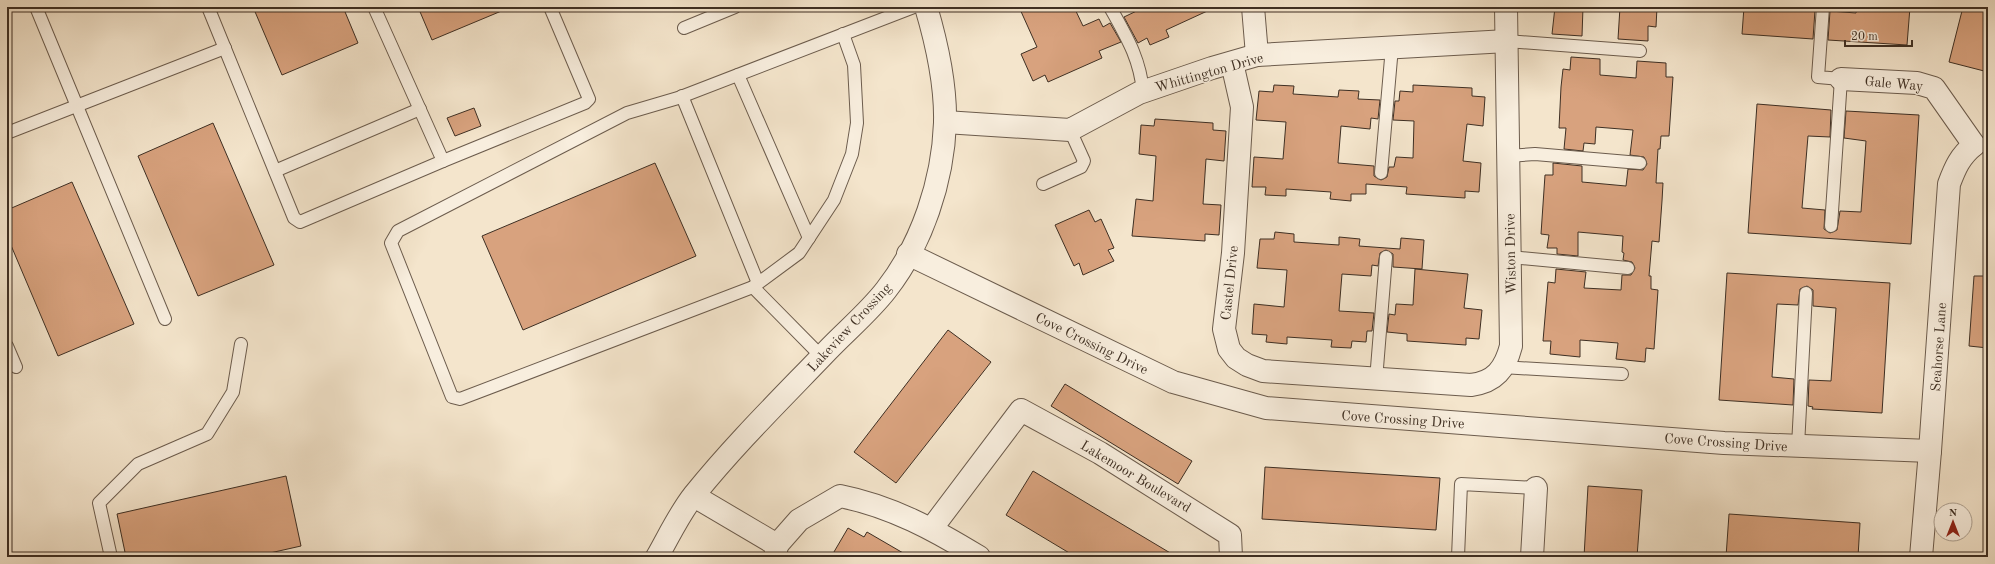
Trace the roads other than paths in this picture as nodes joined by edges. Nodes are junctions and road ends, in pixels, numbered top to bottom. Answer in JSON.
{"nodes":[{"id":1,"x":36,"y":7,"type":"edge"},
{"id":2,"x":208,"y":7,"type":"edge"},
{"id":3,"x":374,"y":7,"type":"edge"},
{"id":4,"x":550,"y":7,"type":"edge"},
{"id":5,"x":735,"y":7,"type":"edge"},
{"id":6,"x":914,"y":7,"type":"edge"},
{"id":7,"x":926,"y":7,"type":"edge"},
{"id":8,"x":1110,"y":7,"type":"edge"},
{"id":9,"x":1253,"y":7,"type":"edge"},
{"id":10,"x":1506,"y":7,"type":"edge"},
{"id":11,"x":1824,"y":7,"type":"edge"},
{"id":12,"x":684,"y":28,"type":"dead end"},
{"id":13,"x":844,"y":34,"type":"junction"},
{"id":14,"x":1507,"y":41,"type":"junction"},
{"id":15,"x":1392,"y":47,"type":"junction"},
{"id":16,"x":225,"y":48,"type":"junction"},
{"id":17,"x":1640,"y":51,"type":"dead end"},
{"id":18,"x":1257,"y":56,"type":"junction"},
{"id":19,"x":1232,"y":63,"type":"junction"},
{"id":20,"x":738,"y":75,"type":"junction"},
{"id":21,"x":1841,"y":79,"type":"junction"},
{"id":22,"x":1143,"y":92,"type":"junction"},
{"id":23,"x":682,"y":96,"type":"junction"},
{"id":24,"x":76,"y":104,"type":"junction"},
{"id":25,"x":420,"y":109,"type":"junction"},
{"id":26,"x":945,"y":122,"type":"junction"},
{"id":27,"x":1070,"y":130,"type":"junction"},
{"id":28,"x":7,"y":133,"type":"edge"},
{"id":29,"x":1981,"y":145,"type":"edge"},
{"id":30,"x":1508,"y":156,"type":"junction"},
{"id":31,"x":443,"y":162,"type":"junction"},
{"id":32,"x":1640,"y":163,"type":"dead end"},
{"id":33,"x":275,"y":171,"type":"junction"},
{"id":34,"x":1381,"y":173,"type":"dead end"},
{"id":35,"x":1043,"y":184,"type":"dead end"},
{"id":36,"x":1831,"y":226,"type":"dead end"},
{"id":37,"x":809,"y":238,"type":"junction"},
{"id":38,"x":908,"y":254,"type":"junction"},
{"id":39,"x":1386,"y":257,"type":"dead end"},
{"id":40,"x":1510,"y":257,"type":"junction"},
{"id":41,"x":1628,"y":268,"type":"dead end"},
{"id":42,"x":756,"y":285,"type":"junction"},
{"id":43,"x":1806,"y":293,"type":"dead end"},
{"id":44,"x":165,"y":319,"type":"dead end"},
{"id":45,"x":241,"y":344,"type":"dead end"},
{"id":46,"x":7,"y":346,"type":"edge"},
{"id":47,"x":822,"y":357,"type":"junction"},
{"id":48,"x":16,"y":367,"type":"dead end"},
{"id":49,"x":1502,"y":367,"type":"junction"},
{"id":50,"x":1622,"y":374,"type":"dead end"},
{"id":51,"x":1376,"y":380,"type":"junction"},
{"id":52,"x":1798,"y":446,"type":"junction"},
{"id":53,"x":1930,"y":452,"type":"junction"},
{"id":54,"x":1536,"y":488,"type":"joint"},
{"id":55,"x":694,"y":496,"type":"junction"},
{"id":56,"x":932,"y":528,"type":"junction"},
{"id":57,"x":776,"y":551,"type":"edge"},
{"id":58,"x":110,"y":557,"type":"edge"},
{"id":59,"x":657,"y":557,"type":"edge"},
{"id":60,"x":979,"y":557,"type":"edge"},
{"id":61,"x":1231,"y":557,"type":"edge"},
{"id":62,"x":1458,"y":557,"type":"edge"},
{"id":63,"x":1532,"y":557,"type":"edge"},
{"id":64,"x":1921,"y":557,"type":"edge"}],
"edges":[{"from":1,"to":24,"type":"lane"},
{"from":2,"to":16,"type":"lane"},
{"from":3,"to":25,"type":"lane"},
{"from":4,"to":31,"type":"lane"},
{"from":5,"to":12,"type":"lane"},
{"from":6,"to":13,"type":"lane"},
{"from":7,"to":26,"type":"street","name":"Lakeview Crossing"},
{"from":8,"to":22,"type":"lane"},
{"from":9,"to":18,"type":"street"},
{"from":10,"to":14,"type":"street","name":"Wiston Drive"},
{"from":11,"to":21,"type":"lane"},
{"from":13,"to":20,"type":"lane"},
{"from":13,"to":37,"type":"lane"},
{"from":14,"to":15,"type":"street","name":"Whittington Drive"},
{"from":14,"to":17,"type":"lane"},
{"from":14,"to":30,"type":"street","name":"Wiston Drive"},
{"from":15,"to":18,"type":"street","name":"Whittington Drive"},
{"from":15,"to":34,"type":"lane"},
{"from":16,"to":24,"type":"lane"},
{"from":16,"to":33,"type":"lane"},
{"from":18,"to":19,"type":"street","name":"Whittington Drive"},
{"from":19,"to":22,"type":"street","name":"Whittington Drive"},
{"from":19,"to":51,"type":"street","name":"Castel Drive"},
{"from":20,"to":23,"type":"lane"},
{"from":20,"to":37,"type":"lane"},
{"from":21,"to":29,"type":"street","name":"Gale Way"},
{"from":21,"to":36,"type":"lane"},
{"from":22,"to":27,"type":"street","name":"Whittington Drive"},
{"from":23,"to":42,"type":"lane"},
{"from":23,"to":42,"type":"lane"},
{"from":24,"to":28,"type":"lane"},
{"from":24,"to":44,"type":"lane"},
{"from":25,"to":31,"type":"lane"},
{"from":25,"to":33,"type":"lane"},
{"from":26,"to":27,"type":"street"},
{"from":26,"to":38,"type":"street","name":"Lakeview Crossing"},
{"from":27,"to":35,"type":"lane"},
{"from":29,"to":53,"type":"street","name":"Seahorse Lane"},
{"from":30,"to":32,"type":"lane"},
{"from":30,"to":40,"type":"street","name":"Wiston Drive"},
{"from":31,"to":33,"type":"lane"},
{"from":37,"to":42,"type":"lane"},
{"from":38,"to":47,"type":"street","name":"Lakeview Crossing"},
{"from":38,"to":52,"type":"street","name":"Cove Crossing Drive"},
{"from":39,"to":51,"type":"lane"},
{"from":40,"to":41,"type":"lane"},
{"from":40,"to":49,"type":"street","name":"Wiston Drive"},
{"from":42,"to":47,"type":"lane"},
{"from":43,"to":52,"type":"lane"},
{"from":45,"to":58,"type":"lane"},
{"from":46,"to":48,"type":"lane"},
{"from":47,"to":55,"type":"street","name":"Lakeview Crossing"},
{"from":49,"to":50,"type":"lane"},
{"from":49,"to":51,"type":"street","name":"Wiston Drive"},
{"from":52,"to":53,"type":"street","name":"Cove Crossing Drive"},
{"from":53,"to":64,"type":"street","name":"Seahorse Lane"},
{"from":54,"to":62,"type":"lane"},
{"from":54,"to":63,"type":"street"},
{"from":55,"to":57,"type":"street"},
{"from":55,"to":59,"type":"street","name":"Lakeview Crossing"},
{"from":56,"to":57,"type":"street"},
{"from":56,"to":60,"type":"street"},
{"from":56,"to":61,"type":"street","name":"Lakemoor Boulevard"}]}
